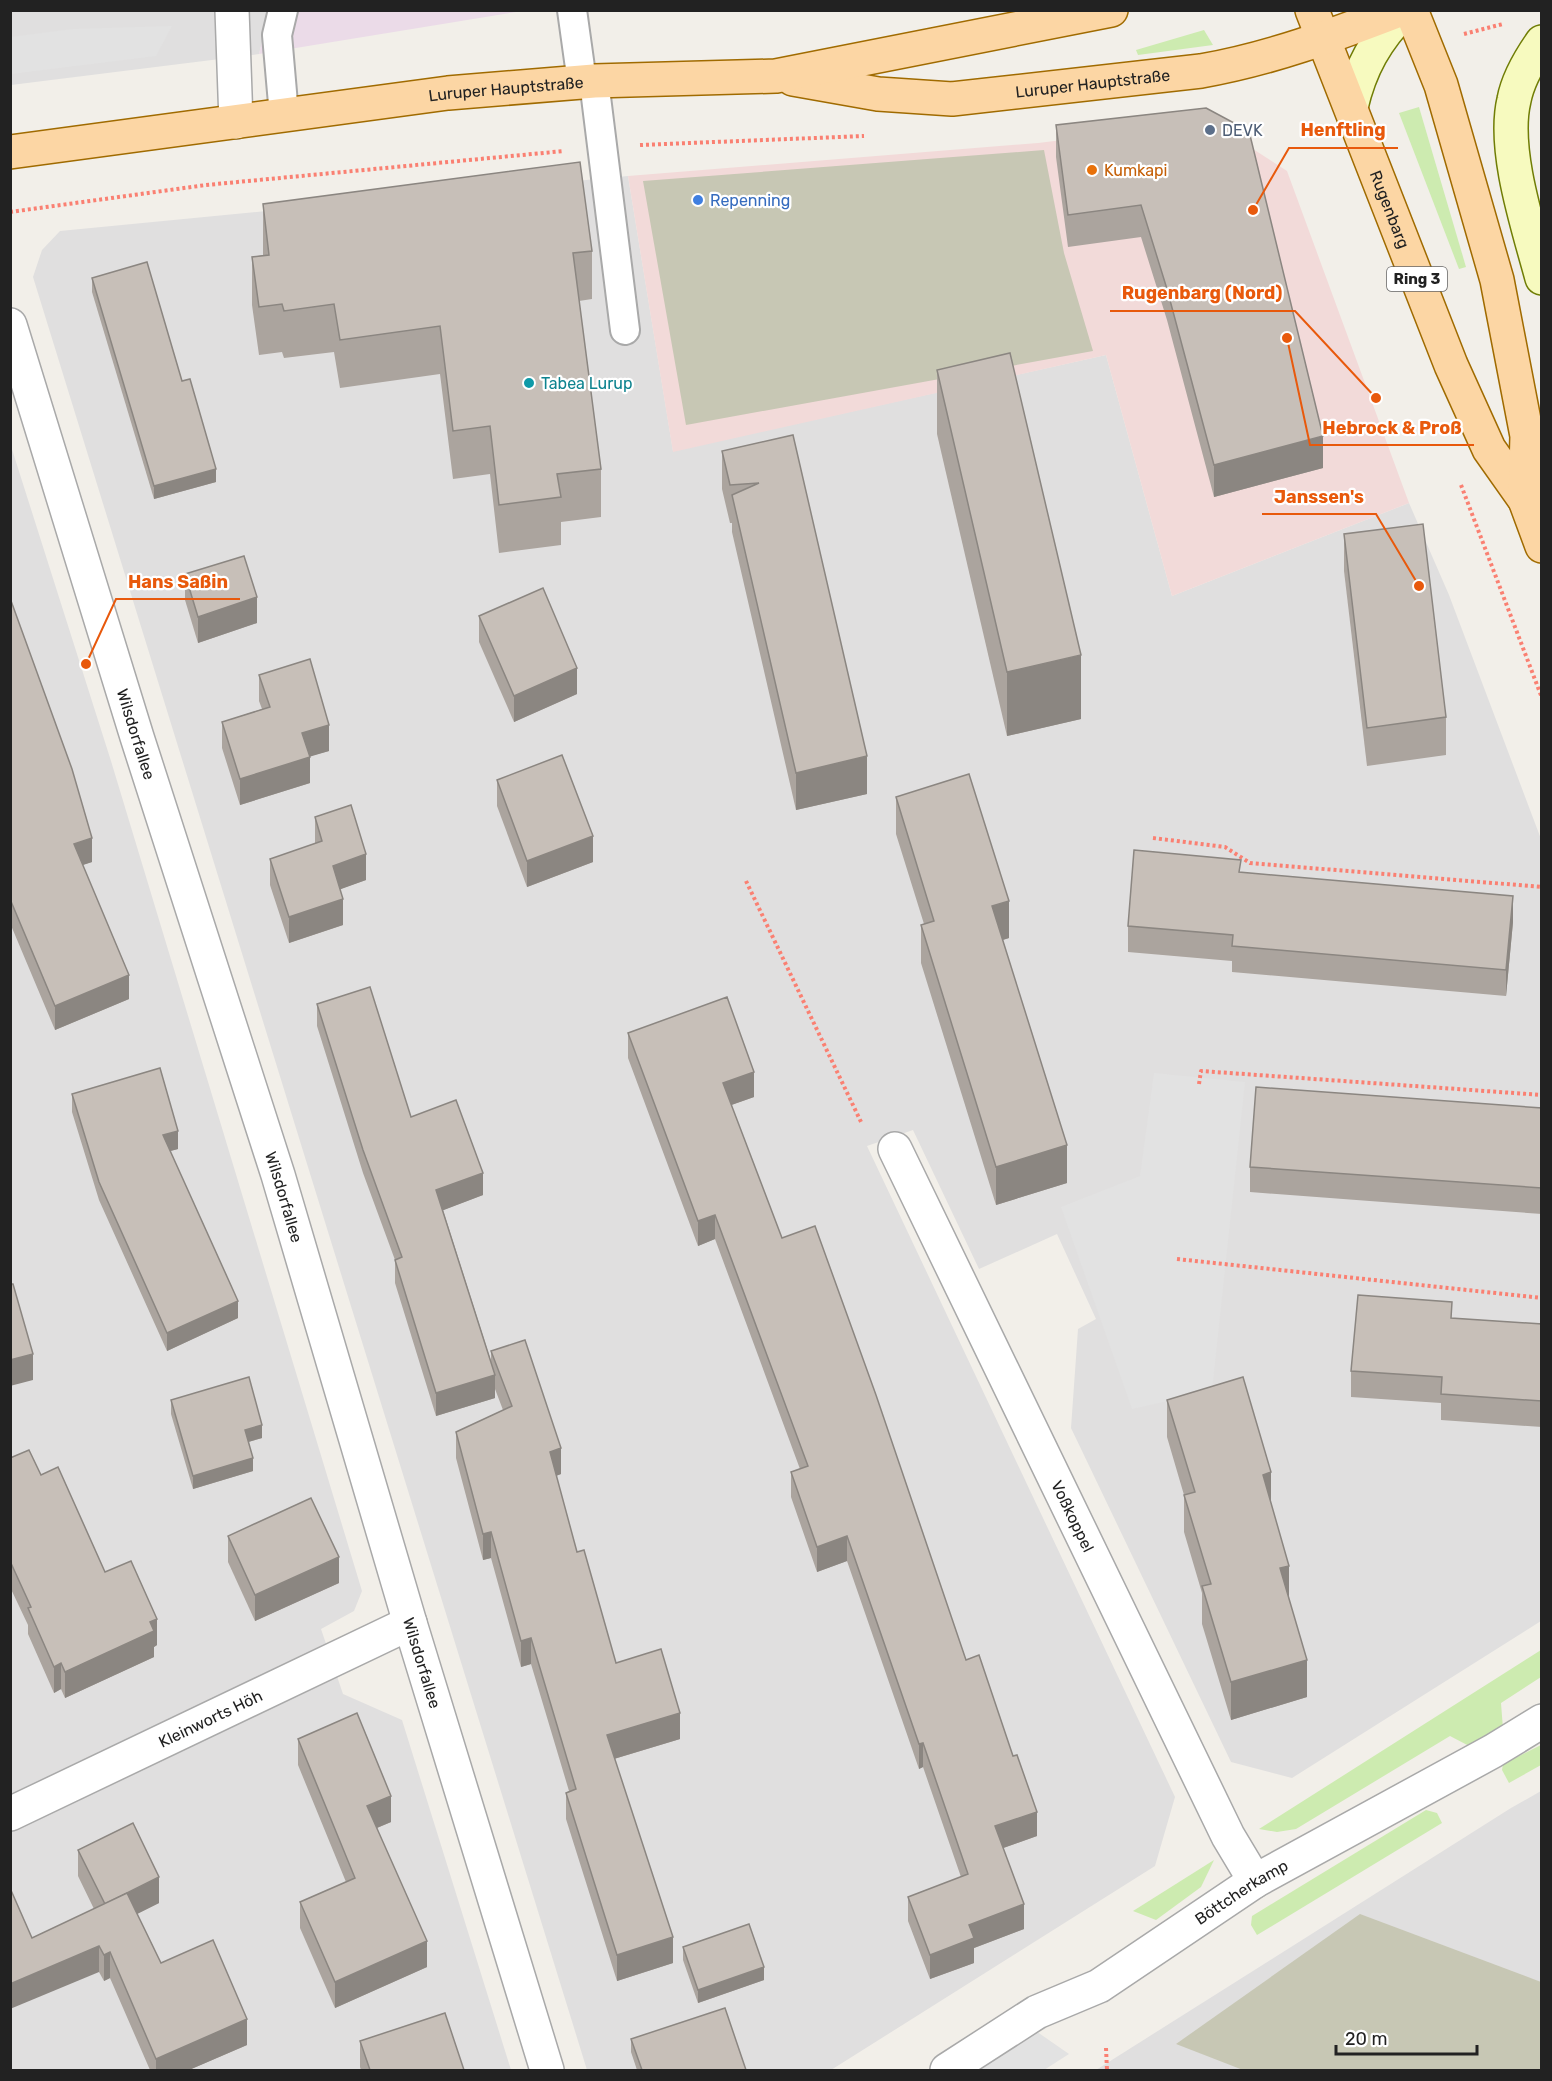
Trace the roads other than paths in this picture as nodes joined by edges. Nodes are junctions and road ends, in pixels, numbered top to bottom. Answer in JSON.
{"nodes":[{"id":1,"x":232,"y":10,"type":"edge"},
{"id":2,"x":283,"y":10,"type":"edge"},
{"id":3,"x":572,"y":10,"type":"edge"},
{"id":4,"x":1111,"y":10,"type":"edge"},
{"id":5,"x":1399,"y":10,"type":"edge"},
{"id":6,"x":1405,"y":10,"type":"edge"},
{"id":7,"x":1411,"y":10,"type":"edge"},
{"id":8,"x":1318,"y":25,"type":"edge"},
{"id":9,"x":1542,"y":42,"type":"edge"},
{"id":10,"x":776,"y":76,"type":"junction"},
{"id":11,"x":588,"y":81,"type":"junction"},
{"id":12,"x":1351,"y":107,"type":"junction"},
{"id":13,"x":284,"y":115,"type":"junction"},
{"id":14,"x":236,"y":122,"type":"junction"},
{"id":15,"x":10,"y":152,"type":"edge"},
{"id":16,"x":1542,"y":278,"type":"edge"},
{"id":17,"x":10,"y":325,"type":"edge"},
{"id":18,"x":626,"y":330,"type":"dead end"},
{"id":19,"x":1525,"y":500,"type":"junction"},
{"id":20,"x":1542,"y":546,"type":"edge"},
{"id":21,"x":895,"y":1149,"type":"road end"},
{"id":22,"x":410,"y":1623,"type":"junction"},
{"id":23,"x":1542,"y":1721,"type":"edge"},
{"id":24,"x":10,"y":1814,"type":"edge"},
{"id":25,"x":1256,"y":1881,"type":"junction"},
{"id":26,"x":547,"y":2070,"type":"edge"},
{"id":27,"x":947,"y":2070,"type":"edge"}],
"edges":[{"from":1,"to":14,"type":"street"},
{"from":2,"to":13,"type":"lane"},
{"from":3,"to":11,"type":"lane"},
{"from":4,"to":10,"type":"main road","name":"Luruper Hauptstraße"},
{"from":5,"to":8,"type":"main road","name":"Luruper Hauptstraße"},
{"from":6,"to":12,"type":"main road"},
{"from":7,"to":19,"type":"main road","name":"Rugenbarg","number":"Ring 3"},
{"from":8,"to":10,"type":"main road","name":"Luruper Hauptstraße"},
{"from":8,"to":12,"type":"main road","name":"Rugenbarg","number":"Ring 3"},
{"from":9,"to":16,"type":"main road"},
{"from":10,"to":11,"type":"main road","name":"Luruper Hauptstraße"},
{"from":11,"to":13,"type":"main road","name":"Luruper Hauptstraße"},
{"from":11,"to":18,"type":"lane"},
{"from":12,"to":19,"type":"main road","name":"Rugenbarg","number":"Ring 3"},
{"from":13,"to":14,"type":"main road","name":"Luruper Hauptstraße"},
{"from":14,"to":15,"type":"main road","name":"Luruper Hauptstraße"},
{"from":17,"to":22,"type":"street","name":"Wilsdorfallee"},
{"from":19,"to":20,"type":"main road","name":"Rugenbarg","number":"Ring 3"},
{"from":21,"to":25,"type":"street","name":"Voßkoppel"},
{"from":22,"to":24,"type":"street","name":"Kleinworts Höh"},
{"from":22,"to":26,"type":"street","name":"Wilsdorfallee"},
{"from":23,"to":25,"type":"street","name":"Böttcherkamp"},
{"from":25,"to":27,"type":"street","name":"Böttcherkamp"}]}
